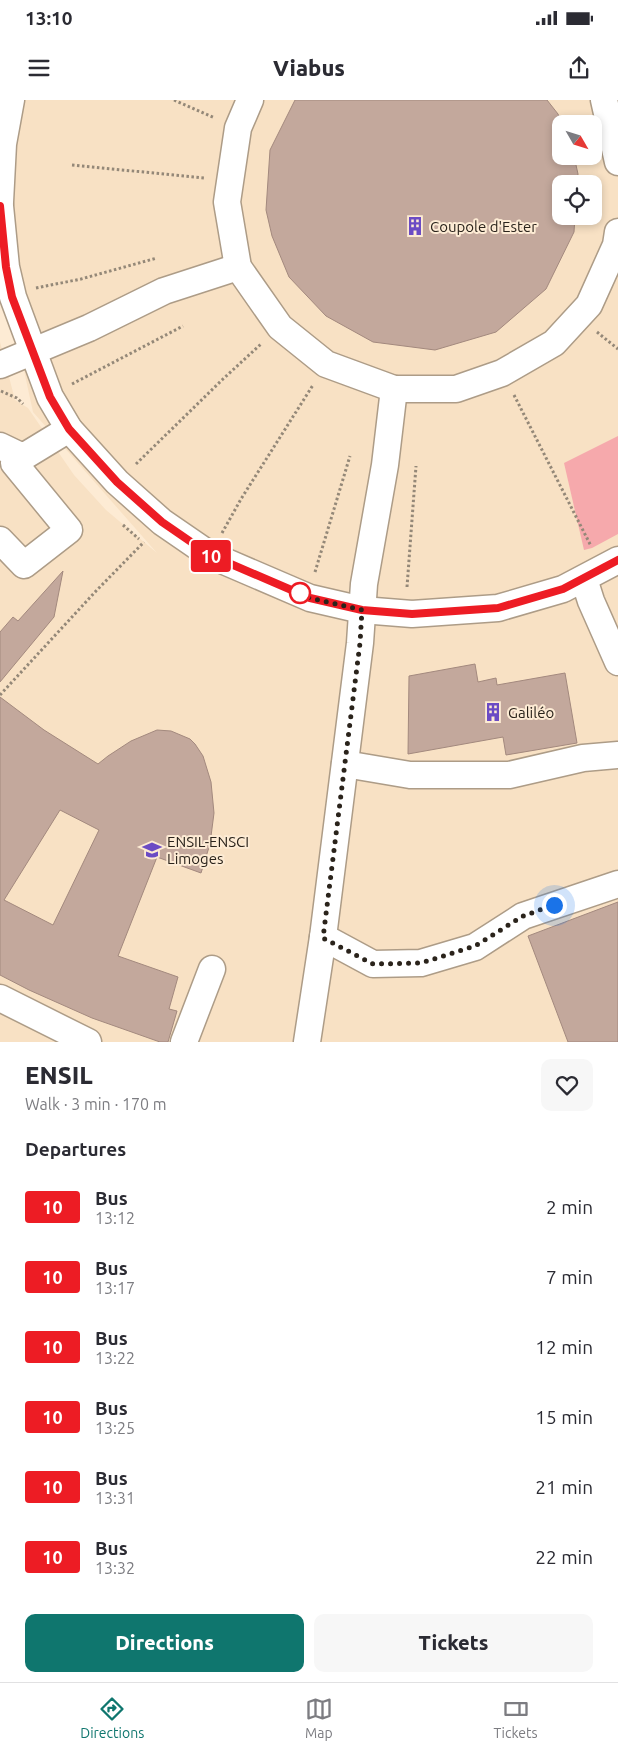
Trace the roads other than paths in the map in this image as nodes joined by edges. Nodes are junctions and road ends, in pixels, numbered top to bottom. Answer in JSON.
{"nodes":[{"id":1,"x":12,"y":100,"type":"edge"},
{"id":2,"x":250,"y":100,"type":"edge"},
{"id":3,"x":604,"y":100,"type":"edge"},
{"id":4,"x":618,"y":162,"type":"edge"},
{"id":5,"x":0,"y":202,"type":"edge"},
{"id":6,"x":0,"y":206,"type":"edge"},
{"id":7,"x":618,"y":232,"type":"edge"},
{"id":8,"x":238,"y":267,"type":"junction"},
{"id":9,"x":33,"y":352,"type":"junction"},
{"id":10,"x":0,"y":365,"type":"edge"},
{"id":11,"x":394,"y":388,"type":"junction"},
{"id":12,"x":69,"y":429,"type":"junction"},
{"id":13,"x":9,"y":459,"type":"edge"},
{"id":14,"x":0,"y":540,"type":"edge"},
{"id":15,"x":618,"y":560,"type":"edge"},
{"id":16,"x":584,"y":579,"type":"junction"},
{"id":17,"x":362,"y":610,"type":"junction"},
{"id":18,"x":618,"y":662,"type":"edge"},
{"id":19,"x":618,"y":755,"type":"edge"},
{"id":20,"x":344,"y":764,"type":"junction"},
{"id":21,"x":618,"y":884,"type":"edge"},
{"id":22,"x":323,"y":938,"type":"junction"},
{"id":23,"x":212,"y":970,"type":"dead end"},
{"id":24,"x":0,"y":998,"type":"edge"},
{"id":25,"x":88,"y":1042,"type":"edge"},
{"id":26,"x":184,"y":1042,"type":"edge"},
{"id":27,"x":307,"y":1042,"type":"edge"}],
"edges":[{"from":1,"to":5,"type":"street"},
{"from":2,"to":8,"type":"street"},
{"from":3,"to":4,"type":"street"},
{"from":6,"to":9,"type":"street"},
{"from":7,"to":11,"type":"street"},
{"from":8,"to":9,"type":"street"},
{"from":8,"to":11,"type":"street"},
{"from":9,"to":10,"type":"street"},
{"from":9,"to":12,"type":"street"},
{"from":11,"to":17,"type":"street"},
{"from":12,"to":13,"type":"street"},
{"from":12,"to":17,"type":"street"},
{"from":13,"to":14,"type":"street"},
{"from":15,"to":16,"type":"street"},
{"from":16,"to":17,"type":"street"},
{"from":16,"to":18,"type":"street"},
{"from":17,"to":20,"type":"street"},
{"from":19,"to":20,"type":"street"},
{"from":20,"to":22,"type":"street"},
{"from":21,"to":22,"type":"street"},
{"from":22,"to":27,"type":"street"},
{"from":23,"to":26,"type":"street"},
{"from":24,"to":25,"type":"street"}]}
